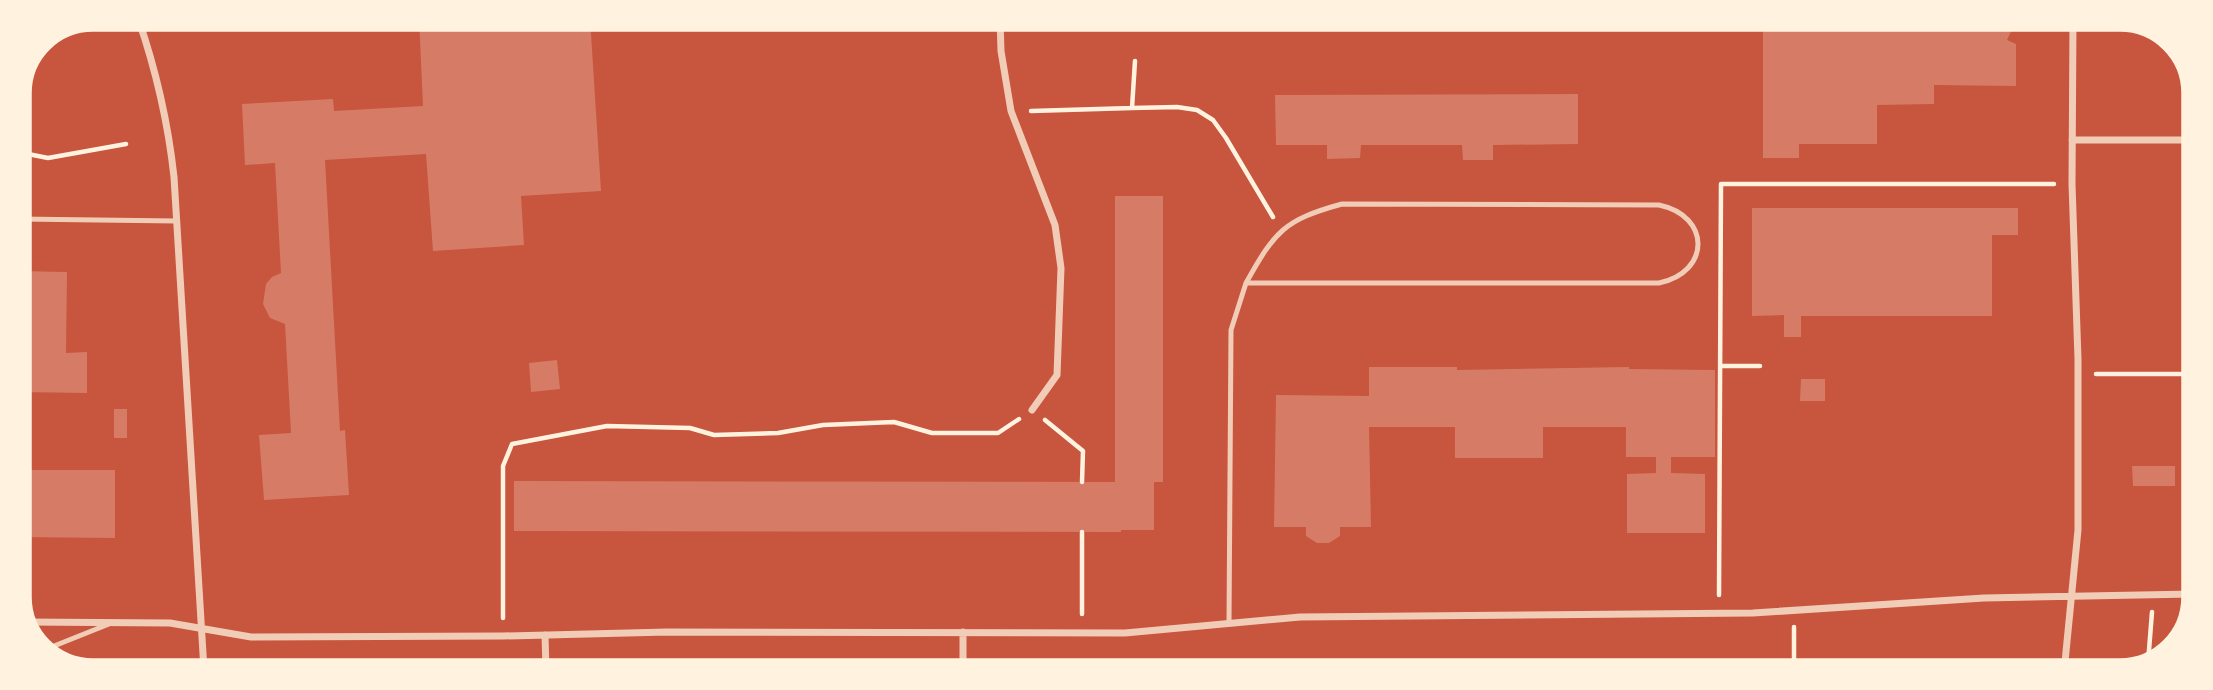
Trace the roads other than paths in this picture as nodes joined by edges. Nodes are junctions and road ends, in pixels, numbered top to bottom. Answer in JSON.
{"nodes":[{"id":1,"x":142,"y":30,"type":"edge"},
{"id":2,"x":1000,"y":30,"type":"edge"},
{"id":3,"x":2073,"y":30,"type":"edge"},
{"id":4,"x":2073,"y":140,"type":"junction"},
{"id":5,"x":2183,"y":140,"type":"edge"},
{"id":6,"x":30,"y":219,"type":"edge"},
{"id":7,"x":177,"y":220,"type":"junction"},
{"id":8,"x":1246,"y":283,"type":"junction"},
{"id":9,"x":1032,"y":410,"type":"road end"},
{"id":10,"x":2183,"y":594,"type":"edge"},
{"id":11,"x":2071,"y":596,"type":"junction"},
{"id":12,"x":35,"y":622,"type":"edge"},
{"id":13,"x":113,"y":622,"type":"junction"},
{"id":14,"x":1229,"y":624,"type":"junction"},
{"id":15,"x":202,"y":629,"type":"junction"},
{"id":16,"x":963,"y":632,"type":"junction"},
{"id":17,"x":545,"y":635,"type":"junction"},
{"id":18,"x":53,"y":646,"type":"edge"},
{"id":19,"x":204,"y":660,"type":"edge"},
{"id":20,"x":546,"y":660,"type":"edge"},
{"id":21,"x":963,"y":660,"type":"edge"},
{"id":22,"x":2065,"y":660,"type":"edge"}],
"edges":[{"from":1,"to":7,"type":"street"},
{"from":2,"to":9,"type":"street"},
{"from":3,"to":4,"type":"street"},
{"from":4,"to":5,"type":"street"},
{"from":4,"to":11,"type":"street"},
{"from":6,"to":7,"type":"lane"},
{"from":7,"to":15,"type":"street"},
{"from":8,"to":8,"type":"lane"},
{"from":8,"to":14,"type":"lane"},
{"from":10,"to":11,"type":"street"},
{"from":11,"to":14,"type":"street"},
{"from":11,"to":22,"type":"street"},
{"from":12,"to":13,"type":"street"},
{"from":13,"to":15,"type":"street"},
{"from":13,"to":18,"type":"lane"},
{"from":14,"to":16,"type":"street"},
{"from":15,"to":17,"type":"street"},
{"from":15,"to":19,"type":"street"},
{"from":16,"to":17,"type":"street"},
{"from":16,"to":21,"type":"street"},
{"from":17,"to":20,"type":"street"}]}
